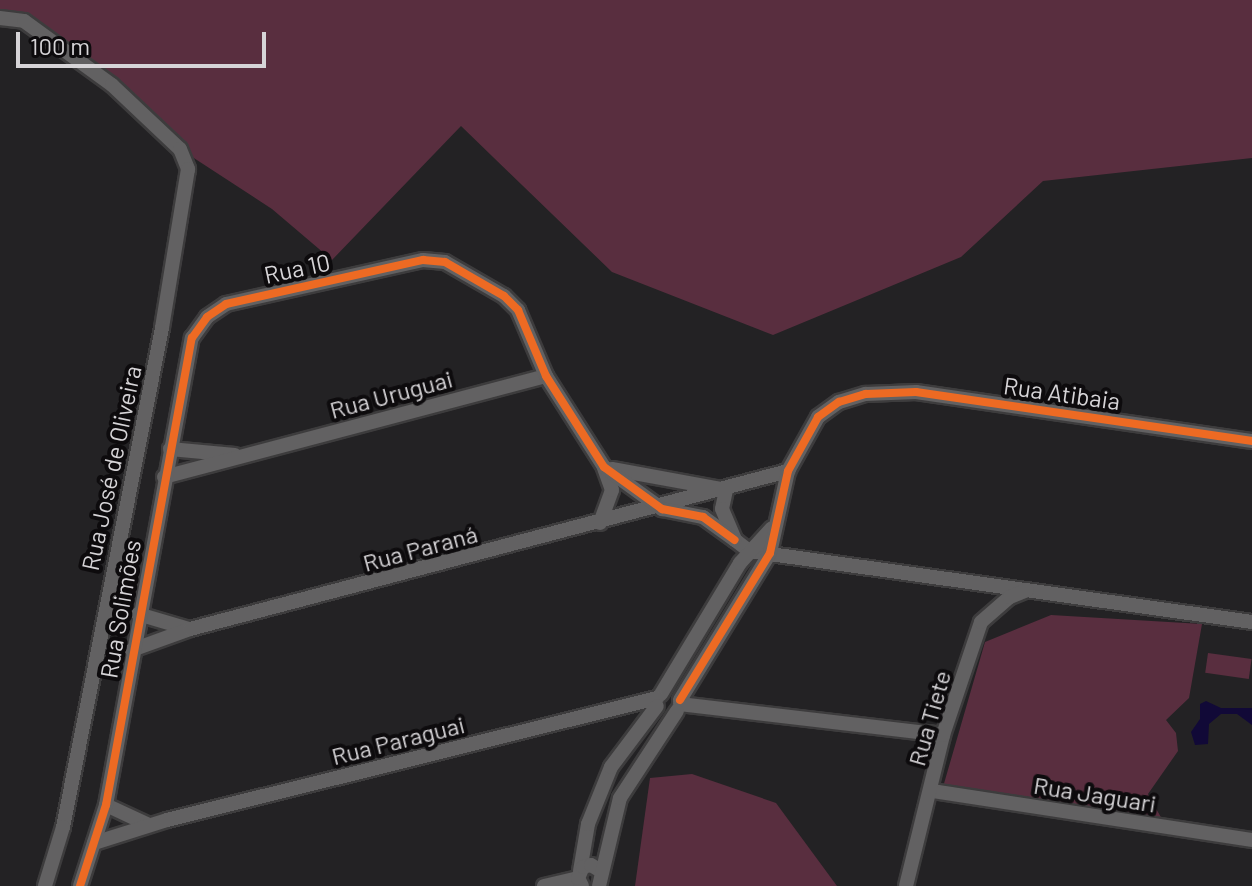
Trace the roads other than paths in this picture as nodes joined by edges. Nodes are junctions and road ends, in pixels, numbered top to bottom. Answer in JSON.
{"nodes":[{"id":1,"x":0,"y":18,"type":"edge"},
{"id":2,"x":192,"y":338,"type":"joint"},
{"id":3,"x":546,"y":376,"type":"junction"},
{"id":4,"x":1252,"y":441,"type":"edge"},
{"id":5,"x":170,"y":449,"type":"junction"},
{"id":6,"x":248,"y":455,"type":"junction"},
{"id":7,"x":604,"y":467,"type":"junction"},
{"id":8,"x":788,"y":471,"type":"junction"},
{"id":9,"x":164,"y":477,"type":"junction"},
{"id":10,"x":726,"y":490,"type":"junction"},
{"id":11,"x":662,"y":509,"type":"junction"},
{"id":12,"x":600,"y":523,"type":"junction"},
{"id":13,"x":772,"y":528,"type":"junction"},
{"id":14,"x":735,"y":540,"type":"junction"},
{"id":15,"x":749,"y":551,"type":"junction"},
{"id":16,"x":770,"y":553,"type":"junction"},
{"id":17,"x":1030,"y":589,"type":"junction"},
{"id":18,"x":138,"y":614,"type":"junction"},
{"id":19,"x":1252,"y":622,"type":"edge"},
{"id":20,"x":190,"y":629,"type":"junction"},
{"id":21,"x":132,"y":650,"type":"junction"},
{"id":22,"x":658,"y":699,"type":"junction"},
{"id":23,"x":679,"y":705,"type":"junction"},
{"id":24,"x":943,"y":735,"type":"junction"},
{"id":25,"x":932,"y":791,"type":"junction"},
{"id":26,"x":106,"y":805,"type":"junction"},
{"id":27,"x":149,"y":825,"type":"junction"},
{"id":28,"x":1252,"y":840,"type":"edge"},
{"id":29,"x":94,"y":843,"type":"junction"},
{"id":30,"x":580,"y":881,"type":"edge"},
{"id":31,"x":601,"y":882,"type":"edge"},
{"id":32,"x":45,"y":886,"type":"edge"},
{"id":33,"x":80,"y":886,"type":"edge"},
{"id":34,"x":544,"y":886,"type":"edge"},
{"id":35,"x":906,"y":886,"type":"edge"}],
"edges":[{"from":1,"to":32,"type":"street","name":"Rua José de Oliveira"},
{"from":2,"to":3,"type":"street","name":"Rua 10"},
{"from":2,"to":5,"type":"street","name":"Rua Solimões"},
{"from":3,"to":6,"type":"street","name":"Rua Uruguai"},
{"from":3,"to":7,"type":"street"},
{"from":4,"to":8,"type":"street","name":"Rua Atibaia"},
{"from":5,"to":6,"type":"street","name":"Rua Uruguai"},
{"from":5,"to":9,"type":"street","name":"Rua Solimões"},
{"from":6,"to":9,"type":"street","name":"Rua Uruguai"},
{"from":7,"to":10,"type":"street"},
{"from":7,"to":11,"type":"street"},
{"from":7,"to":12,"type":"street"},
{"from":8,"to":10,"type":"street","name":"Rua Paraná"},
{"from":8,"to":13,"type":"street","name":"Rua Atibaia"},
{"from":9,"to":18,"type":"street","name":"Rua Solimões"},
{"from":10,"to":11,"type":"street","name":"Rua Paraná"},
{"from":10,"to":14,"type":"street"},
{"from":11,"to":12,"type":"street","name":"Rua Paraná"},
{"from":11,"to":14,"type":"street","name":"Rua Paraná"},
{"from":12,"to":20,"type":"street","name":"Rua Paraná"},
{"from":13,"to":15,"type":"street"},
{"from":13,"to":16,"type":"street","name":"Rua Atibaia"},
{"from":14,"to":15,"type":"street","name":"Rua Paraná"},
{"from":15,"to":16,"type":"street"},
{"from":15,"to":22,"type":"street"},
{"from":16,"to":17,"type":"street"},
{"from":16,"to":23,"type":"street"},
{"from":17,"to":19,"type":"street"},
{"from":17,"to":24,"type":"street","name":"Rua Tiete"},
{"from":18,"to":20,"type":"street"},
{"from":18,"to":21,"type":"street","name":"Rua Solimões"},
{"from":20,"to":21,"type":"street","name":"Rua Paraná"},
{"from":21,"to":26,"type":"street","name":"Rua Solimões"},
{"from":22,"to":23,"type":"street"},
{"from":22,"to":27,"type":"street","name":"Rua Paraguai"},
{"from":22,"to":30,"type":"street"},
{"from":23,"to":24,"type":"street"},
{"from":23,"to":31,"type":"street"},
{"from":24,"to":25,"type":"street","name":"Rua Tiete"},
{"from":25,"to":28,"type":"street","name":"Rua Jaguari"},
{"from":25,"to":35,"type":"street","name":"Rua Tiete"},
{"from":26,"to":27,"type":"street"},
{"from":26,"to":29,"type":"street","name":"Rua Solimões"},
{"from":27,"to":29,"type":"street","name":"Rua Paraguai"},
{"from":29,"to":33,"type":"street","name":"Rua Solimões"},
{"from":30,"to":31,"type":"street"},
{"from":30,"to":34,"type":"street"}]}
